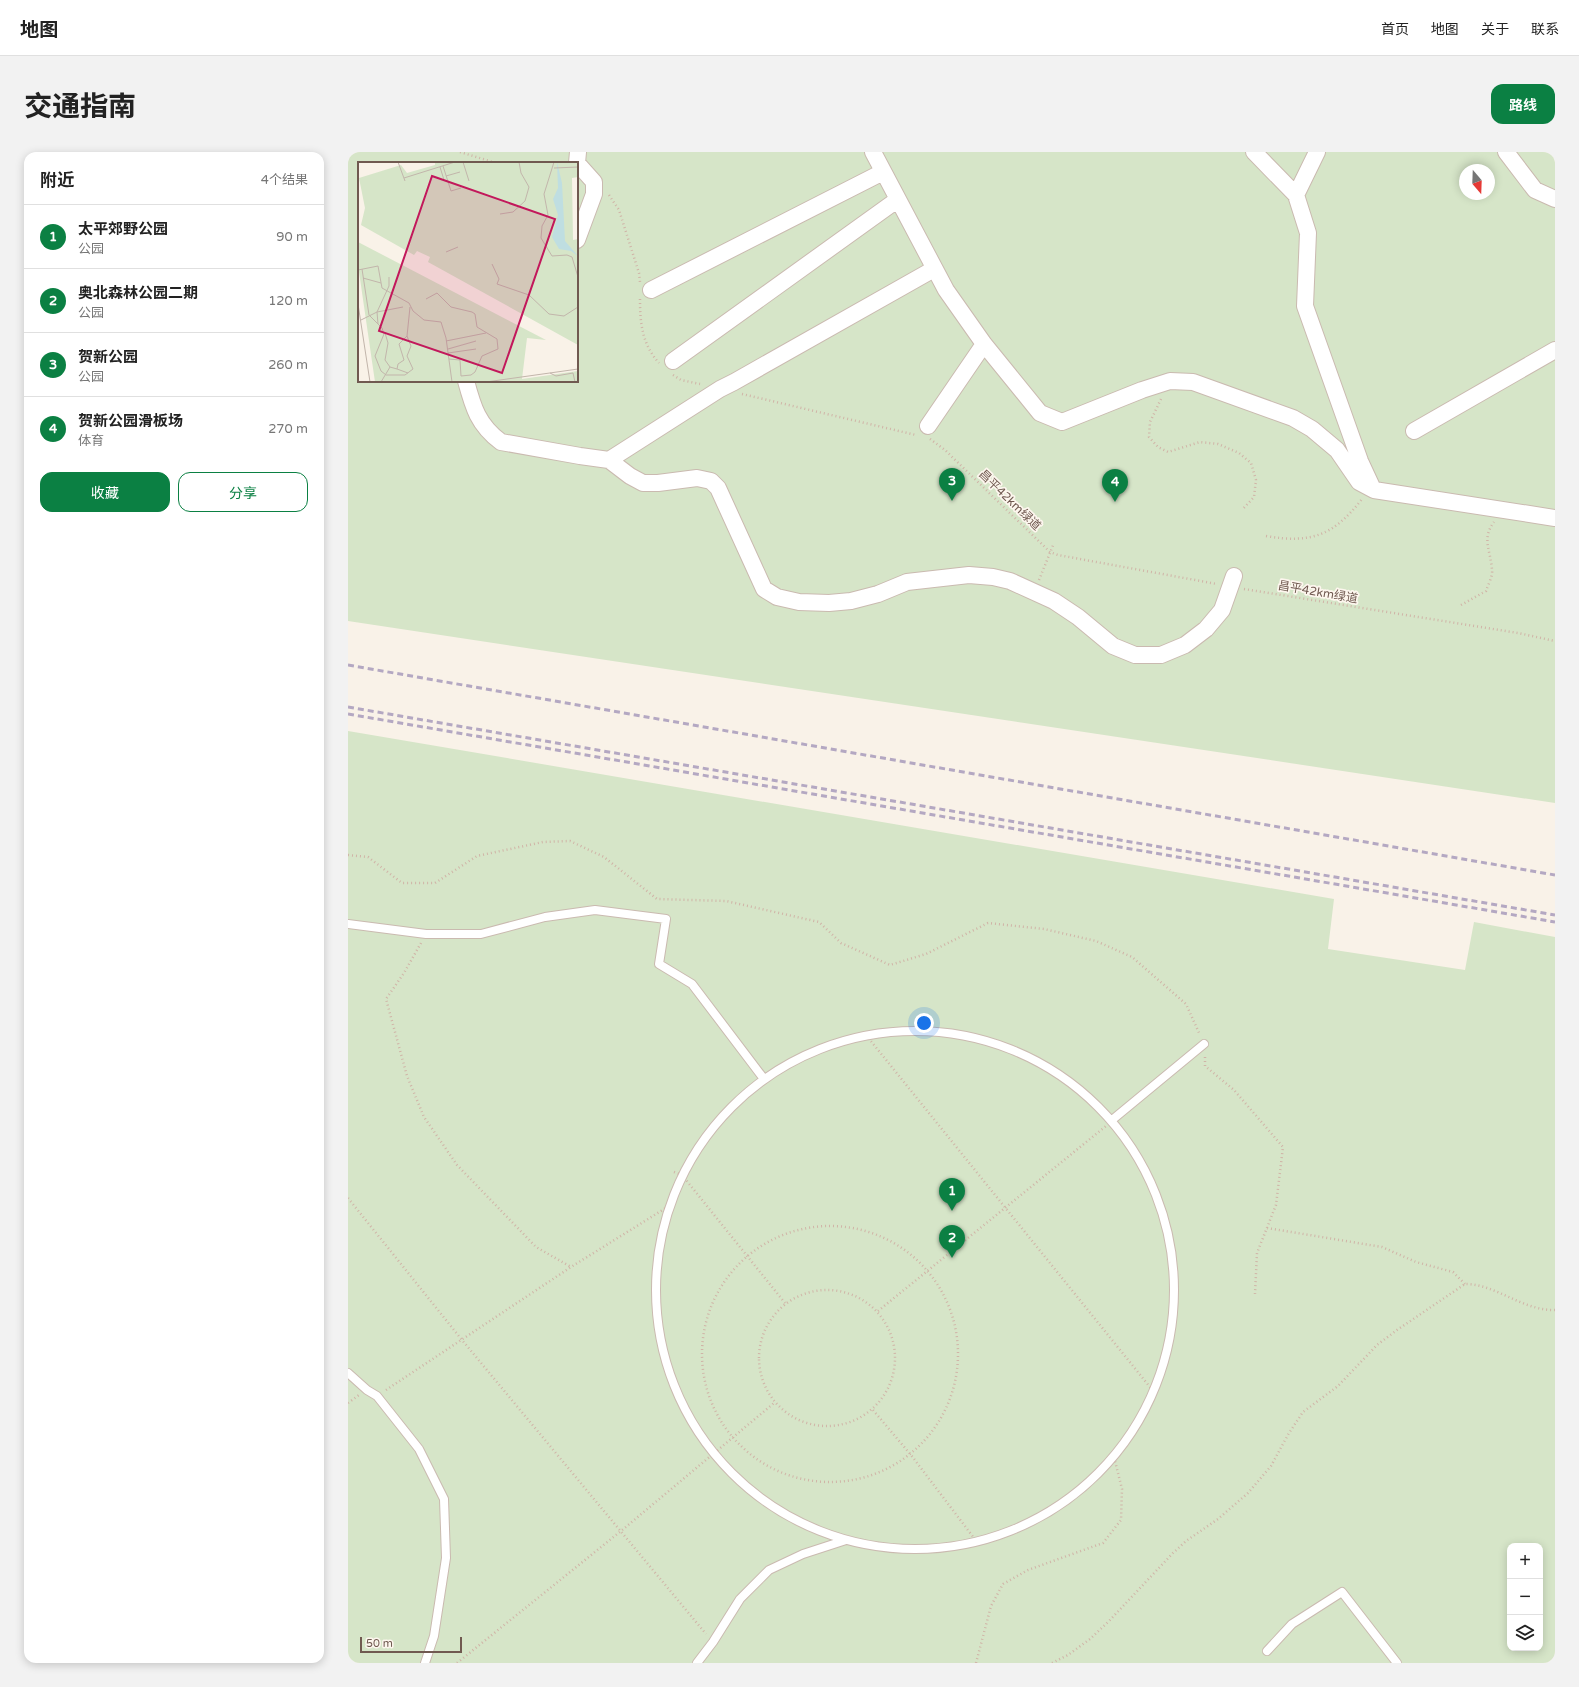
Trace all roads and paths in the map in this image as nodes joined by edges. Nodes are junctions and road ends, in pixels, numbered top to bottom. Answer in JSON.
{"nodes":[{"id":1,"x":460,"y":152,"type":"edge"},
{"id":2,"x":578,"y":152,"type":"edge"},
{"id":3,"x":873,"y":152,"type":"edge"},
{"id":4,"x":1254,"y":152,"type":"edge"},
{"id":5,"x":1317,"y":152,"type":"edge"},
{"id":6,"x":1494,"y":152,"type":"edge"},
{"id":7,"x":1506,"y":152,"type":"edge"},
{"id":8,"x":493,"y":162,"type":"edge"},
{"id":9,"x":577,"y":162,"type":"edge"},
{"id":10,"x":578,"y":164,"type":"edge"},
{"id":11,"x":883,"y":172,"type":"junction"},
{"id":12,"x":594,"y":182,"type":"junction"},
{"id":13,"x":1535,"y":190,"type":"junction"},
{"id":14,"x":1296,"y":194,"type":"junction"},
{"id":15,"x":1555,"y":199,"type":"edge"},
{"id":16,"x":897,"y":200,"type":"junction"},
{"id":17,"x":578,"y":237,"type":"edge"},
{"id":18,"x":934,"y":269,"type":"junction"},
{"id":19,"x":644,"y":290,"type":"junction"},
{"id":20,"x":984,"y":344,"type":"junction"},
{"id":21,"x":1555,"y":350,"type":"edge"},
{"id":22,"x":667,"y":366,"type":"junction"},
{"id":23,"x":1170,"y":381,"type":"junction"},
{"id":24,"x":466,"y":382,"type":"edge"},
{"id":25,"x":720,"y":389,"type":"junction"},
{"id":26,"x":1414,"y":431,"type":"dead end"},
{"id":27,"x":925,"y":433,"type":"junction"},
{"id":28,"x":609,"y":460,"type":"junction"},
{"id":29,"x":1374,"y":490,"type":"junction"},
{"id":30,"x":1242,"y":510,"type":"dead end"},
{"id":31,"x":1503,"y":510,"type":"junction"},
{"id":32,"x":1555,"y":518,"type":"edge"},
{"id":33,"x":1266,"y":536,"type":"dead end"},
{"id":34,"x":1054,"y":543,"type":"dead end"},
{"id":35,"x":1050,"y":552,"type":"junction"},
{"id":36,"x":1233,"y":581,"type":"junction"},
{"id":37,"x":1034,"y":592,"type":"junction"},
{"id":38,"x":1461,"y":605,"type":"dead end"},
{"id":39,"x":1555,"y":641,"type":"edge"},
{"id":40,"x":348,"y":855,"type":"edge"},
{"id":41,"x":348,"y":924,"type":"edge"},
{"id":42,"x":426,"y":934,"type":"junction"},
{"id":43,"x":866,"y":1035,"type":"junction"},
{"id":44,"x":1204,"y":1044,"type":"junction"},
{"id":45,"x":764,"y":1079,"type":"junction"},
{"id":46,"x":1112,"y":1120,"type":"junction"},
{"id":47,"x":674,"y":1172,"type":"dead end"},
{"id":48,"x":682,"y":1175,"type":"junction"},
{"id":49,"x":348,"y":1198,"type":"edge"},
{"id":50,"x":669,"y":1206,"type":"junction"},
{"id":51,"x":1006,"y":1208,"type":"junction"},
{"id":52,"x":1267,"y":1228,"type":"junction"},
{"id":53,"x":746,"y":1255,"type":"junction"},
{"id":54,"x":571,"y":1266,"type":"junction"},
{"id":55,"x":928,"y":1270,"type":"junction"},
{"id":56,"x":1465,"y":1284,"type":"junction"},
{"id":57,"x":1255,"y":1294,"type":"dead end"},
{"id":58,"x":785,"y":1304,"type":"junction"},
{"id":59,"x":1555,"y":1310,"type":"edge"},
{"id":60,"x":878,"y":1311,"type":"junction"},
{"id":61,"x":462,"y":1340,"type":"junction"},
{"id":62,"x":348,"y":1373,"type":"edge"},
{"id":63,"x":1154,"y":1392,"type":"junction"},
{"id":64,"x":377,"y":1396,"type":"junction"},
{"id":65,"x":774,"y":1403,"type":"junction"},
{"id":66,"x":873,"y":1410,"type":"junction"},
{"id":67,"x":731,"y":1438,"type":"junction"},
{"id":68,"x":713,"y":1454,"type":"junction"},
{"id":69,"x":911,"y":1455,"type":"junction"},
{"id":70,"x":1114,"y":1457,"type":"junction"},
{"id":71,"x":621,"y":1531,"type":"junction"},
{"id":72,"x":846,"y":1540,"type":"junction"},
{"id":73,"x":977,"y":1542,"type":"junction"},
{"id":74,"x":713,"y":1642,"type":"junction"},
{"id":75,"x":1267,"y":1650,"type":"dead end"},
{"id":76,"x":425,"y":1663,"type":"edge"},
{"id":77,"x":457,"y":1663,"type":"edge"},
{"id":78,"x":697,"y":1663,"type":"edge"},
{"id":79,"x":976,"y":1663,"type":"edge"},
{"id":80,"x":1052,"y":1663,"type":"edge"},
{"id":81,"x":1397,"y":1663,"type":"edge"}],
"edges":[{"from":1,"to":8,"type":"path"},
{"from":2,"to":9,"type":"street"},
{"from":3,"to":11,"type":"street"},
{"from":4,"to":14,"type":"street"},
{"from":5,"to":14,"type":"street"},
{"from":6,"to":13,"type":"street"},
{"from":7,"to":13,"type":"street"},
{"from":10,"to":12,"type":"street"},
{"from":11,"to":16,"type":"street"},
{"from":11,"to":19,"type":"street"},
{"from":12,"to":17,"type":"street"},
{"from":12,"to":19,"type":"path"},
{"from":13,"to":15,"type":"street"},
{"from":14,"to":29,"type":"street"},
{"from":16,"to":18,"type":"street"},
{"from":16,"to":22,"type":"street"},
{"from":18,"to":20,"type":"street"},
{"from":18,"to":25,"type":"street"},
{"from":19,"to":22,"type":"path"},
{"from":20,"to":23,"type":"street"},
{"from":20,"to":27,"type":"street"},
{"from":21,"to":26,"type":"street"},
{"from":22,"to":25,"type":"path","name":"昌平42km绿道"},
{"from":23,"to":29,"type":"street"},
{"from":23,"to":30,"type":"path"},
{"from":24,"to":28,"type":"street"},
{"from":25,"to":27,"type":"path","name":"昌平42km绿道"},
{"from":25,"to":28,"type":"street"},
{"from":27,"to":35,"type":"path","name":"昌平42km绿道"},
{"from":28,"to":37,"type":"street"},
{"from":29,"to":31,"type":"street"},
{"from":29,"to":33,"type":"path"},
{"from":31,"to":32,"type":"street"},
{"from":31,"to":38,"type":"path"},
{"from":34,"to":35,"type":"path"},
{"from":35,"to":36,"type":"path","name":"昌平42km绿道"},
{"from":35,"to":37,"type":"path"},
{"from":36,"to":37,"type":"street"},
{"from":36,"to":39,"type":"path","name":"昌平42km绿道"},
{"from":40,"to":44,"type":"path"},
{"from":41,"to":42,"type":"lane"},
{"from":42,"to":45,"type":"lane"},
{"from":42,"to":54,"type":"path"},
{"from":43,"to":45,"type":"lane"},
{"from":43,"to":46,"type":"lane"},
{"from":43,"to":51,"type":"path"},
{"from":44,"to":46,"type":"lane"},
{"from":44,"to":52,"type":"path"},
{"from":45,"to":48,"type":"lane"},
{"from":46,"to":51,"type":"path"},
{"from":46,"to":63,"type":"lane"},
{"from":47,"to":48,"type":"path"},
{"from":48,"to":50,"type":"lane"},
{"from":48,"to":53,"type":"path"},
{"from":49,"to":61,"type":"path"},
{"from":50,"to":54,"type":"path"},
{"from":50,"to":68,"type":"lane"},
{"from":51,"to":55,"type":"path"},
{"from":51,"to":63,"type":"path"},
{"from":52,"to":56,"type":"path"},
{"from":52,"to":57,"type":"path"},
{"from":53,"to":55,"type":"path"},
{"from":53,"to":58,"type":"path"},
{"from":53,"to":67,"type":"path"},
{"from":54,"to":61,"type":"path"},
{"from":55,"to":60,"type":"path"},
{"from":55,"to":69,"type":"path"},
{"from":56,"to":59,"type":"path"},
{"from":56,"to":80,"type":"path"},
{"from":58,"to":60,"type":"path"},
{"from":58,"to":65,"type":"path"},
{"from":60,"to":66,"type":"path"},
{"from":61,"to":64,"type":"path"},
{"from":61,"to":71,"type":"path"},
{"from":62,"to":64,"type":"lane"},
{"from":63,"to":70,"type":"lane"},
{"from":64,"to":76,"type":"lane"},
{"from":65,"to":66,"type":"path"},
{"from":65,"to":67,"type":"path"},
{"from":66,"to":69,"type":"path"},
{"from":67,"to":68,"type":"path"},
{"from":67,"to":69,"type":"path"},
{"from":68,"to":71,"type":"path"},
{"from":68,"to":72,"type":"lane"},
{"from":69,"to":73,"type":"path"},
{"from":70,"to":73,"type":"lane"},
{"from":70,"to":79,"type":"path"},
{"from":71,"to":74,"type":"path"},
{"from":71,"to":77,"type":"path"},
{"from":72,"to":73,"type":"lane"},
{"from":72,"to":74,"type":"lane"},
{"from":74,"to":78,"type":"lane"},
{"from":75,"to":81,"type":"lane"}]}
